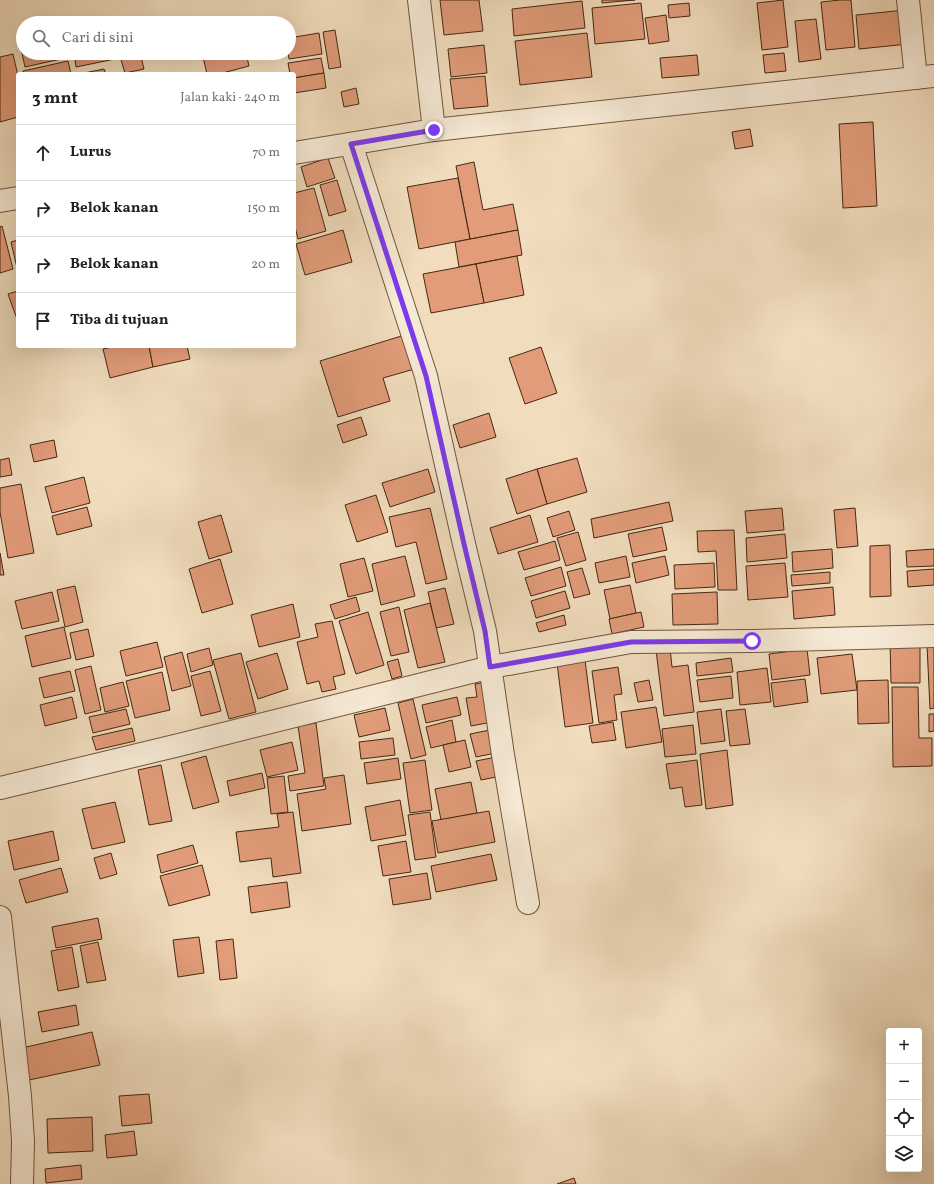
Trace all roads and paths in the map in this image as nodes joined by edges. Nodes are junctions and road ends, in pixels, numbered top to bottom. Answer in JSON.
{"nodes":[{"id":1,"x":419,"y":0,"type":"edge"},
{"id":2,"x":908,"y":0,"type":"edge"},
{"id":3,"x":925,"y":77,"type":"edge"},
{"id":4,"x":434,"y":130,"type":"junction"},
{"id":5,"x":351,"y":144,"type":"junction"},
{"id":6,"x":296,"y":153,"type":"edge"},
{"id":7,"x":16,"y":198,"type":"edge"},
{"id":8,"x":0,"y":201,"type":"edge"},
{"id":9,"x":934,"y":636,"type":"edge"},
{"id":10,"x":490,"y":667,"type":"junction"},
{"id":11,"x":0,"y":788,"type":"edge"},
{"id":12,"x":528,"y":903,"type":"dead end"},
{"id":13,"x":0,"y":917,"type":"edge"},
{"id":14,"x":22,"y":1184,"type":"edge"}],
"edges":[{"from":1,"to":4,"type":"street"},
{"from":2,"to":3,"type":"street"},
{"from":3,"to":4,"type":"street"},
{"from":4,"to":5,"type":"street"},
{"from":5,"to":6,"type":"street"},
{"from":5,"to":10,"type":"street"},
{"from":7,"to":8,"type":"street"},
{"from":9,"to":10,"type":"street"},
{"from":10,"to":11,"type":"street"},
{"from":10,"to":12,"type":"street"},
{"from":13,"to":14,"type":"street"}]}
